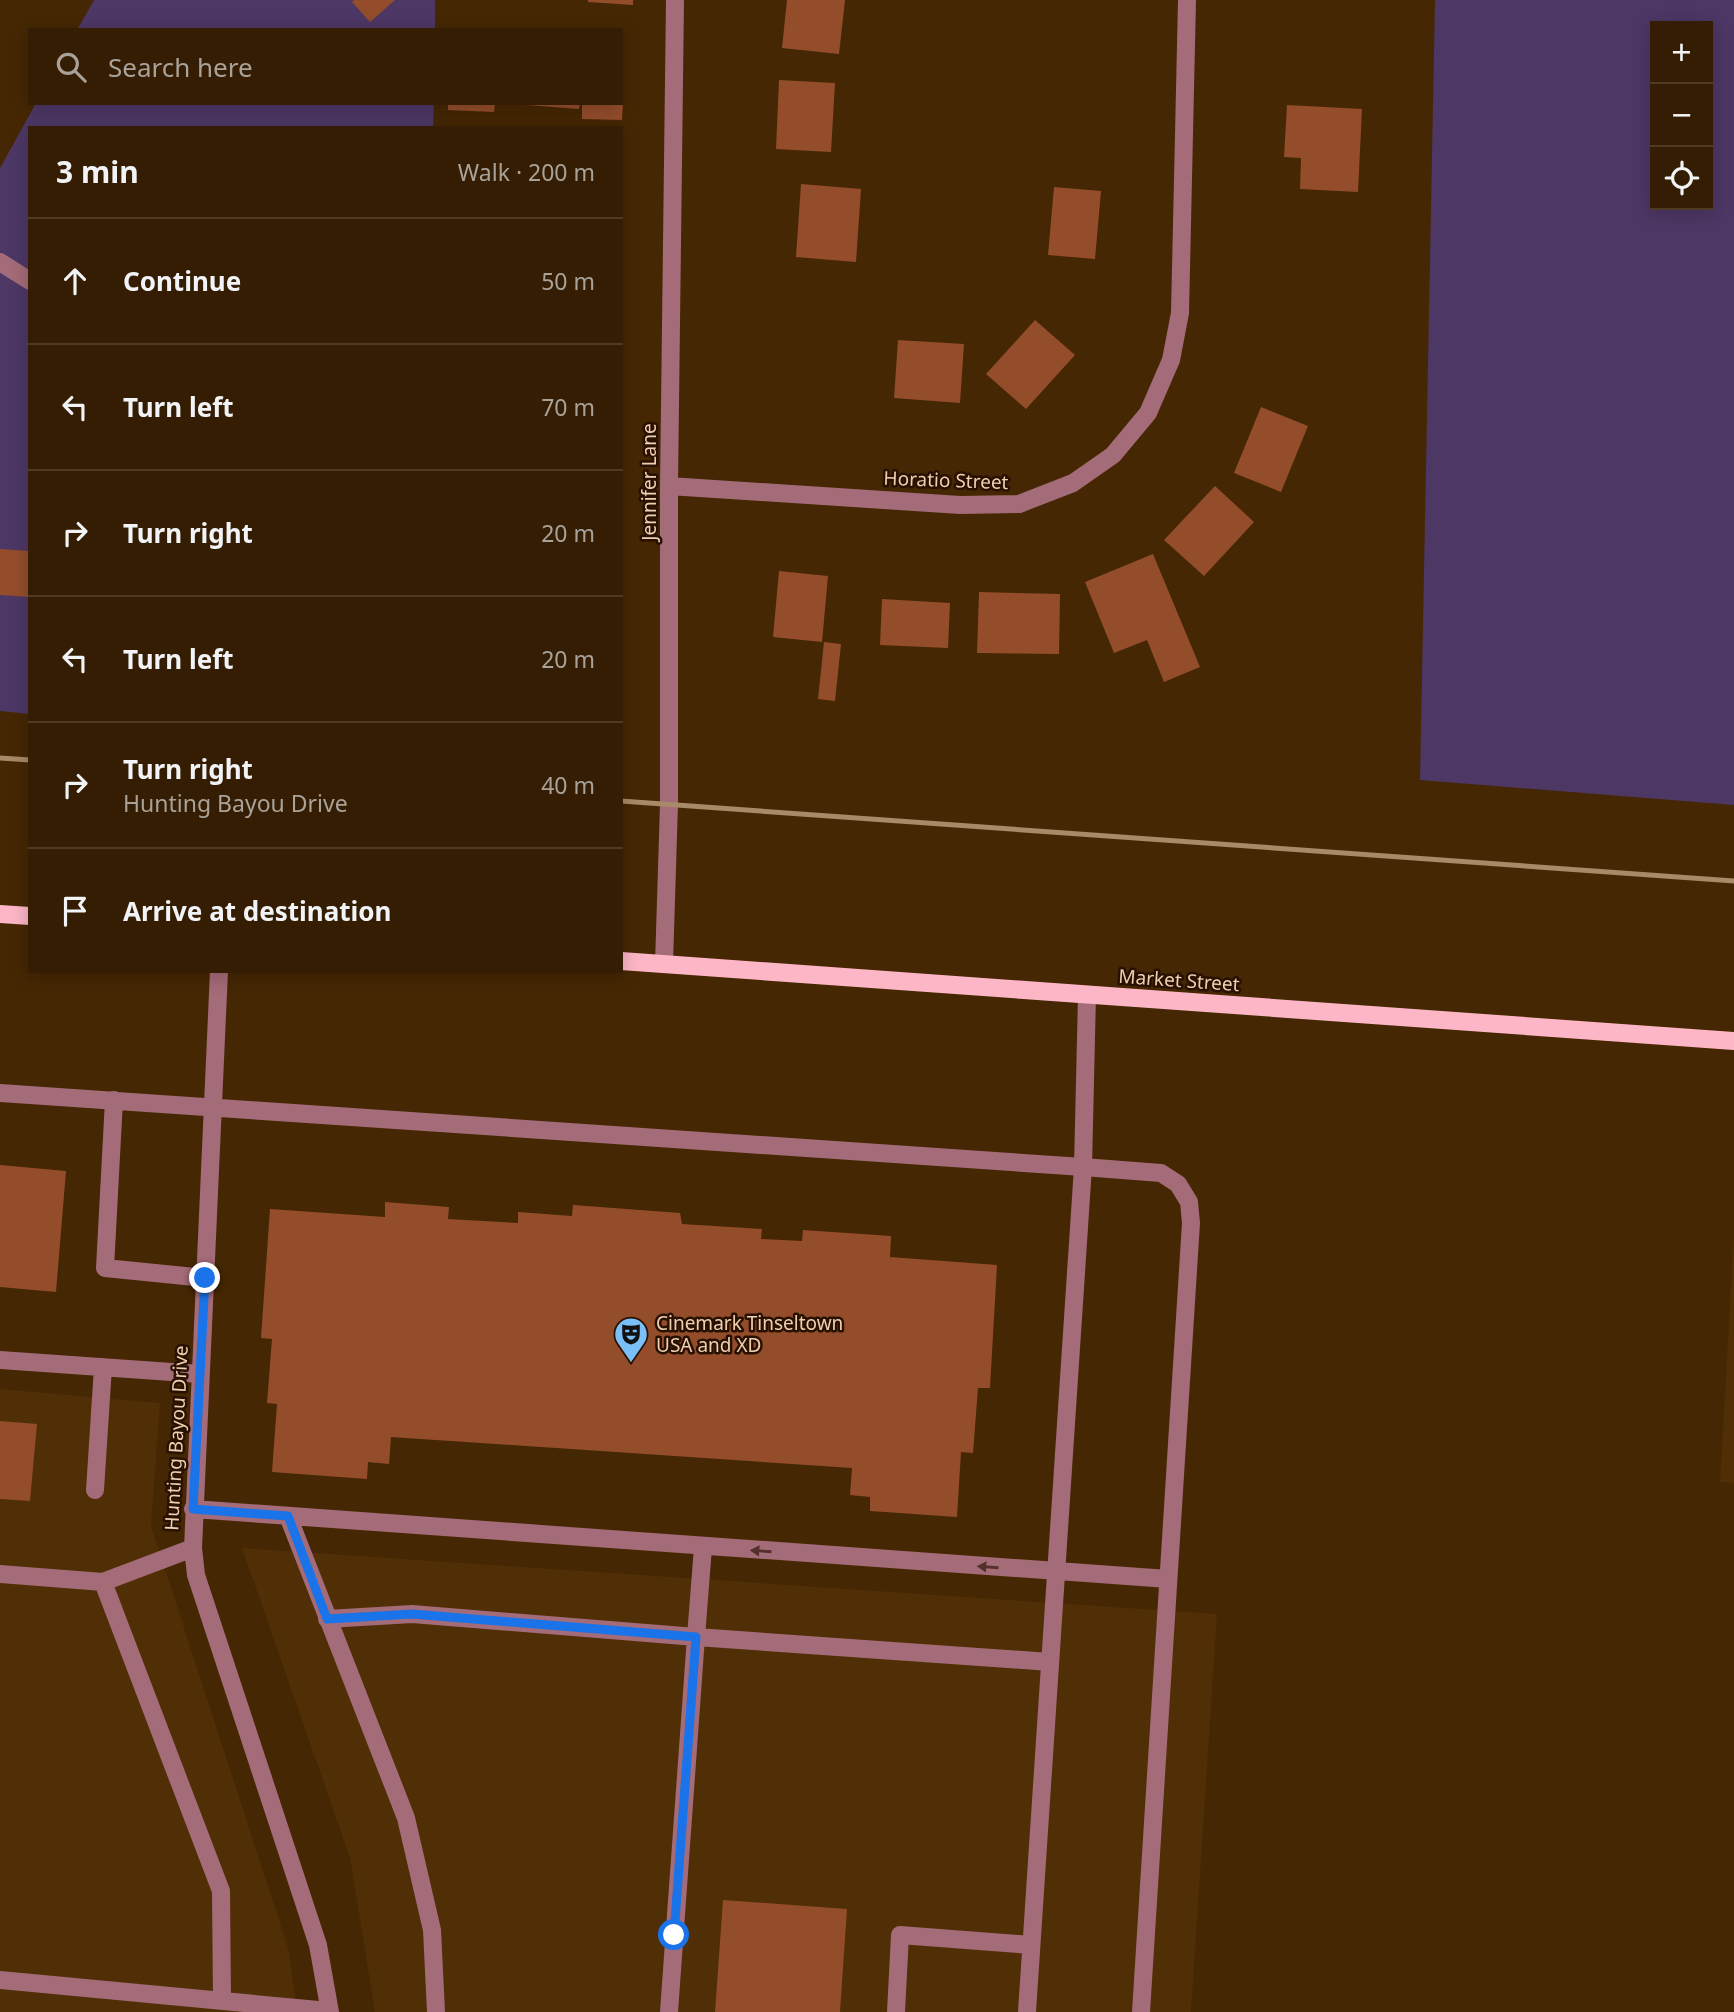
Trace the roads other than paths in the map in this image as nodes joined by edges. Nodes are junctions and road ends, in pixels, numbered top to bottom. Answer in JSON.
{"nodes":[{"id":1,"x":675,"y":0,"type":"edge"},
{"id":2,"x":1187,"y":0,"type":"edge"},
{"id":3,"x":0,"y":262,"type":"edge"},
{"id":4,"x":28,"y":280,"type":"edge"},
{"id":5,"x":669,"y":485,"type":"junction"},
{"id":6,"x":0,"y":914,"type":"edge"},
{"id":7,"x":28,"y":916,"type":"edge"},
{"id":8,"x":623,"y":961,"type":"edge"},
{"id":9,"x":664,"y":964,"type":"junction"},
{"id":10,"x":219,"y":973,"type":"edge"},
{"id":11,"x":1087,"y":995,"type":"junction"},
{"id":12,"x":1734,"y":1041,"type":"edge"},
{"id":13,"x":0,"y":1093,"type":"edge"},
{"id":14,"x":114,"y":1100,"type":"junction"},
{"id":15,"x":214,"y":1106,"type":"junction"},
{"id":16,"x":1083,"y":1167,"type":"junction"},
{"id":17,"x":205,"y":1278,"type":"junction"},
{"id":18,"x":0,"y":1360,"type":"edge"},
{"id":19,"x":103,"y":1367,"type":"junction"},
{"id":20,"x":200,"y":1374,"type":"junction"},
{"id":21,"x":95,"y":1490,"type":"dead end"},
{"id":22,"x":193,"y":1509,"type":"junction"},
{"id":23,"x":288,"y":1516,"type":"junction"},
{"id":24,"x":703,"y":1546,"type":"junction"},
{"id":25,"x":193,"y":1548,"type":"junction"},
{"id":26,"x":1056,"y":1572,"type":"junction"},
{"id":27,"x":0,"y":1574,"type":"edge"},
{"id":28,"x":1168,"y":1579,"type":"junction"},
{"id":29,"x":103,"y":1582,"type":"junction"},
{"id":30,"x":327,"y":1619,"type":"junction"},
{"id":31,"x":696,"y":1637,"type":"junction"},
{"id":32,"x":1050,"y":1662,"type":"junction"},
{"id":33,"x":1031,"y":1945,"type":"junction"},
{"id":34,"x":0,"y":1980,"type":"edge"},
{"id":35,"x":222,"y":2000,"type":"junction"},
{"id":36,"x":329,"y":2011,"type":"edge"},
{"id":37,"x":436,"y":2012,"type":"edge"},
{"id":38,"x":669,"y":2012,"type":"edge"},
{"id":39,"x":896,"y":2012,"type":"edge"},
{"id":40,"x":1027,"y":2012,"type":"edge"},
{"id":41,"x":1141,"y":2012,"type":"edge"}],
"edges":[{"from":1,"to":5,"type":"street","name":"Jennifer Lane"},
{"from":2,"to":5,"type":"street","name":"Horatio Street"},
{"from":3,"to":4,"type":"street"},
{"from":5,"to":9,"type":"street","name":"Jennifer Lane"},
{"from":6,"to":7,"type":"main road"},
{"from":8,"to":9,"type":"main road","name":"Market Street"},
{"from":9,"to":11,"type":"main road","name":"Market Street"},
{"from":10,"to":15,"type":"street","name":"Hunting Bayou Drive"},
{"from":11,"to":12,"type":"main road","name":"Market Street"},
{"from":11,"to":16,"type":"street"},
{"from":13,"to":14,"type":"street"},
{"from":14,"to":15,"type":"street"},
{"from":14,"to":17,"type":"street"},
{"from":15,"to":16,"type":"street"},
{"from":15,"to":17,"type":"street","name":"Hunting Bayou Drive"},
{"from":16,"to":26,"type":"street"},
{"from":16,"to":28,"type":"street"},
{"from":17,"to":20,"type":"street","name":"Hunting Bayou Drive"},
{"from":18,"to":19,"type":"street"},
{"from":19,"to":20,"type":"street"},
{"from":19,"to":21,"type":"street"},
{"from":20,"to":22,"type":"street","name":"Hunting Bayou Drive"},
{"from":22,"to":23,"type":"street"},
{"from":22,"to":25,"type":"street","name":"Hunting Bayou Drive"},
{"from":23,"to":24,"type":"street"},
{"from":23,"to":30,"type":"street"},
{"from":26,"to":24,"type":"street","one_way":true},
{"from":24,"to":31,"type":"street"},
{"from":25,"to":29,"type":"street"},
{"from":25,"to":36,"type":"street","name":"Hunting Bayou Drive"},
{"from":26,"to":28,"type":"street"},
{"from":26,"to":32,"type":"street"},
{"from":27,"to":29,"type":"street"},
{"from":28,"to":41,"type":"street"},
{"from":29,"to":35,"type":"street"},
{"from":30,"to":31,"type":"street"},
{"from":30,"to":37,"type":"street"},
{"from":31,"to":32,"type":"street"},
{"from":31,"to":38,"type":"street"},
{"from":32,"to":33,"type":"street"},
{"from":33,"to":39,"type":"street"},
{"from":33,"to":40,"type":"street"},
{"from":34,"to":35,"type":"street"},
{"from":35,"to":36,"type":"street"}]}
